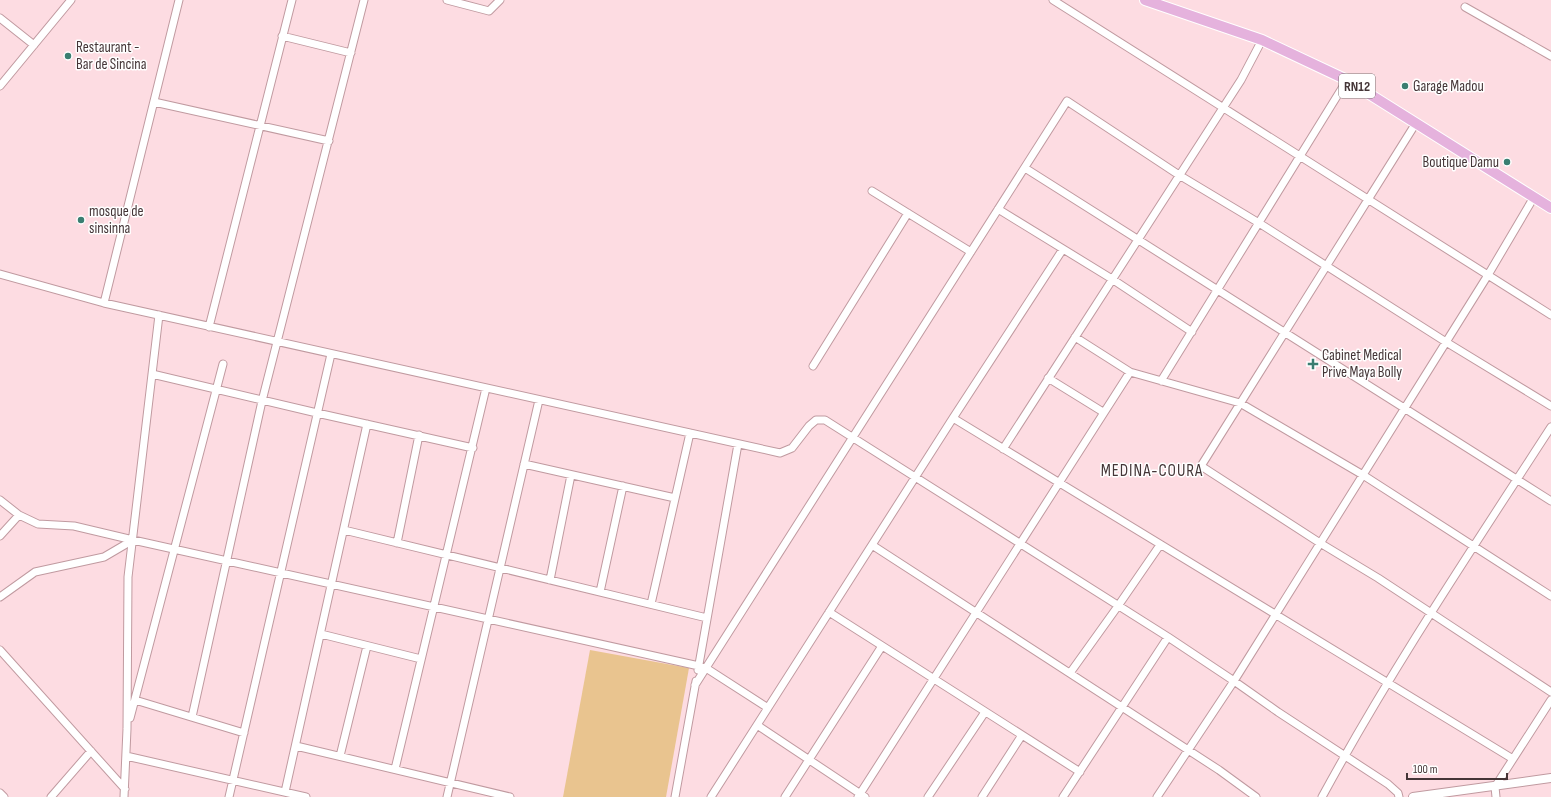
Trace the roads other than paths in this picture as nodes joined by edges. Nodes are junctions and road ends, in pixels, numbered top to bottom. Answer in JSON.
{"nodes":[{"id":1,"x":71,"y":0,"type":"edge"},
{"id":2,"x":179,"y":0,"type":"edge"},
{"id":3,"x":292,"y":0,"type":"edge"},
{"id":4,"x":364,"y":0,"type":"edge"},
{"id":5,"x":447,"y":0,"type":"edge"},
{"id":6,"x":500,"y":0,"type":"edge"},
{"id":7,"x":1052,"y":0,"type":"edge"},
{"id":8,"x":1145,"y":0,"type":"edge"},
{"id":9,"x":1466,"y":7,"type":"dead end"},
{"id":10,"x":0,"y":18,"type":"edge"},
{"id":11,"x":282,"y":36,"type":"junction"},
{"id":12,"x":1262,"y":40,"type":"junction"},
{"id":13,"x":34,"y":45,"type":"junction"},
{"id":14,"x":351,"y":53,"type":"junction"},
{"id":15,"x":1551,"y":56,"type":"edge"},
{"id":16,"x":1347,"y":80,"type":"junction"},
{"id":17,"x":0,"y":86,"type":"edge"},
{"id":18,"x":154,"y":102,"type":"junction"},
{"id":19,"x":1223,"y":108,"type":"junction"},
{"id":20,"x":1416,"y":123,"type":"junction"},
{"id":21,"x":259,"y":126,"type":"junction"},
{"id":22,"x":328,"y":141,"type":"junction"},
{"id":23,"x":1300,"y":156,"type":"junction"},
{"id":24,"x":1025,"y":168,"type":"junction"},
{"id":25,"x":1180,"y":175,"type":"junction"},
{"id":26,"x":872,"y":191,"type":"dead end"},
{"id":27,"x":1534,"y":198,"type":"junction"},
{"id":28,"x":1368,"y":199,"type":"junction"},
{"id":29,"x":1551,"y":208,"type":"edge"},
{"id":30,"x":998,"y":209,"type":"junction"},
{"id":31,"x":908,"y":213,"type":"junction"},
{"id":32,"x":1259,"y":223,"type":"junction"},
{"id":33,"x":1137,"y":240,"type":"junction"},
{"id":34,"x":1063,"y":248,"type":"junction"},
{"id":35,"x":971,"y":252,"type":"junction"},
{"id":36,"x":1326,"y":266,"type":"junction"},
{"id":37,"x":0,"y":274,"type":"edge"},
{"id":38,"x":1488,"y":275,"type":"junction"},
{"id":39,"x":1112,"y":279,"type":"junction"},
{"id":40,"x":1217,"y":290,"type":"junction"},
{"id":41,"x":104,"y":303,"type":"junction"},
{"id":42,"x":159,"y":315,"type":"junction"},
{"id":43,"x":1551,"y":315,"type":"edge"},
{"id":44,"x":209,"y":327,"type":"junction"},
{"id":45,"x":1192,"y":332,"type":"junction"},
{"id":46,"x":1284,"y":333,"type":"junction"},
{"id":47,"x":1074,"y":337,"type":"junction"},
{"id":48,"x":277,"y":342,"type":"junction"},
{"id":49,"x":1446,"y":342,"type":"junction"},
{"id":50,"x":331,"y":354,"type":"junction"},
{"id":51,"x":223,"y":364,"type":"dead end"},
{"id":52,"x":813,"y":366,"type":"dead end"},
{"id":53,"x":1130,"y":372,"type":"junction"},
{"id":54,"x":152,"y":374,"type":"junction"},
{"id":55,"x":1048,"y":378,"type":"junction"},
{"id":56,"x":1161,"y":381,"type":"junction"},
{"id":57,"x":486,"y":388,"type":"junction"},
{"id":58,"x":216,"y":389,"type":"junction"},
{"id":59,"x":538,"y":400,"type":"junction"},
{"id":60,"x":262,"y":401,"type":"junction"},
{"id":61,"x":1240,"y":403,"type":"junction"},
{"id":62,"x":1551,"y":406,"type":"edge"},
{"id":63,"x":1404,"y":408,"type":"junction"},
{"id":64,"x":1103,"y":412,"type":"junction"},
{"id":65,"x":317,"y":414,"type":"junction"},
{"id":66,"x":953,"y":418,"type":"junction"},
{"id":67,"x":367,"y":424,"type":"junction"},
{"id":68,"x":1551,"y":427,"type":"edge"},
{"id":69,"x":690,"y":433,"type":"junction"},
{"id":70,"x":419,"y":436,"type":"junction"},
{"id":71,"x":853,"y":438,"type":"junction"},
{"id":72,"x":738,"y":444,"type":"junction"},
{"id":73,"x":473,"y":448,"type":"junction"},
{"id":74,"x":1003,"y":449,"type":"junction"},
{"id":75,"x":524,"y":464,"type":"junction"},
{"id":76,"x":571,"y":475,"type":"junction"},
{"id":77,"x":1363,"y":475,"type":"junction"},
{"id":78,"x":916,"y":476,"type":"junction"},
{"id":79,"x":1517,"y":480,"type":"junction"},
{"id":80,"x":1058,"y":483,"type":"junction"},
{"id":81,"x":623,"y":486,"type":"junction"},
{"id":82,"x":675,"y":498,"type":"junction"},
{"id":83,"x":0,"y":500,"type":"edge"},
{"id":84,"x":1551,"y":501,"type":"edge"},
{"id":85,"x":19,"y":515,"type":"junction"},
{"id":86,"x":344,"y":530,"type":"junction"},
{"id":87,"x":0,"y":536,"type":"edge"},
{"id":88,"x":133,"y":540,"type":"junction"},
{"id":89,"x":397,"y":543,"type":"junction"},
{"id":90,"x":1320,"y":543,"type":"junction"},
{"id":91,"x":872,"y":545,"type":"junction"},
{"id":92,"x":1020,"y":545,"type":"junction"},
{"id":93,"x":1160,"y":545,"type":"junction"},
{"id":94,"x":1474,"y":547,"type":"junction"},
{"id":95,"x":174,"y":549,"type":"junction"},
{"id":96,"x":445,"y":555,"type":"junction"},
{"id":97,"x":227,"y":561,"type":"junction"},
{"id":98,"x":500,"y":568,"type":"junction"},
{"id":99,"x":280,"y":573,"type":"junction"},
{"id":100,"x":550,"y":580,"type":"junction"},
{"id":101,"x":332,"y":584,"type":"junction"},
{"id":102,"x":600,"y":592,"type":"junction"},
{"id":103,"x":1551,"y":596,"type":"edge"},
{"id":104,"x":0,"y":597,"type":"edge"},
{"id":105,"x":651,"y":604,"type":"junction"},
{"id":106,"x":1118,"y":606,"type":"junction"},
{"id":107,"x":433,"y":607,"type":"junction"},
{"id":108,"x":829,"y":612,"type":"junction"},
{"id":109,"x":976,"y":612,"type":"junction"},
{"id":110,"x":1431,"y":613,"type":"junction"},
{"id":111,"x":1275,"y":615,"type":"junction"},
{"id":112,"x":707,"y":618,"type":"junction"},
{"id":113,"x":488,"y":619,"type":"junction"},
{"id":114,"x":321,"y":634,"type":"junction"},
{"id":115,"x":1168,"y":638,"type":"junction"},
{"id":116,"x":367,"y":646,"type":"junction"},
{"id":117,"x":882,"y":646,"type":"junction"},
{"id":118,"x":0,"y":650,"type":"edge"},
{"id":119,"x":421,"y":659,"type":"junction"},
{"id":120,"x":702,"y":667,"type":"junction"},
{"id":121,"x":1070,"y":673,"type":"junction"},
{"id":122,"x":934,"y":679,"type":"junction"},
{"id":123,"x":1234,"y":681,"type":"junction"},
{"id":124,"x":1388,"y":683,"type":"junction"},
{"id":125,"x":1551,"y":692,"type":"edge"},
{"id":126,"x":135,"y":700,"type":"junction"},
{"id":127,"x":1551,"y":700,"type":"edge"},
{"id":128,"x":1122,"y":707,"type":"junction"},
{"id":129,"x":768,"y":708,"type":"junction"},
{"id":130,"x":985,"y":712,"type":"junction"},
{"id":131,"x":192,"y":717,"type":"junction"},
{"id":132,"x":757,"y":725,"type":"junction"},
{"id":133,"x":127,"y":729,"type":"junction"},
{"id":134,"x":244,"y":733,"type":"junction"},
{"id":135,"x":1022,"y":735,"type":"junction"},
{"id":136,"x":296,"y":746,"type":"junction"},
{"id":137,"x":1188,"y":750,"type":"junction"},
{"id":138,"x":91,"y":751,"type":"junction"},
{"id":139,"x":1344,"y":755,"type":"junction"},
{"id":140,"x":126,"y":756,"type":"junction"},
{"id":141,"x":340,"y":756,"type":"junction"},
{"id":142,"x":1512,"y":759,"type":"junction"},
{"id":143,"x":809,"y":760,"type":"junction"},
{"id":144,"x":395,"y":769,"type":"junction"},
{"id":145,"x":1080,"y":772,"type":"junction"},
{"id":146,"x":1551,"y":778,"type":"edge"},
{"id":147,"x":233,"y":781,"type":"junction"},
{"id":148,"x":450,"y":783,"type":"junction"},
{"id":149,"x":1495,"y":787,"type":"junction"},
{"id":150,"x":125,"y":789,"type":"junction"},
{"id":151,"x":285,"y":792,"type":"junction"},
{"id":152,"x":0,"y":793,"type":"edge"},
{"id":153,"x":861,"y":796,"type":"edge"},
{"id":154,"x":1432,"y":796,"type":"edge"},
{"id":155,"x":4,"y":797,"type":"edge"},
{"id":156,"x":51,"y":797,"type":"edge"},
{"id":157,"x":124,"y":797,"type":"edge"},
{"id":158,"x":229,"y":797,"type":"edge"},
{"id":159,"x":306,"y":797,"type":"edge"},
{"id":160,"x":447,"y":797,"type":"edge"},
{"id":161,"x":510,"y":797,"type":"edge"},
{"id":162,"x":676,"y":797,"type":"edge"},
{"id":163,"x":711,"y":797,"type":"edge"},
{"id":164,"x":785,"y":797,"type":"edge"},
{"id":165,"x":928,"y":797,"type":"edge"},
{"id":166,"x":982,"y":797,"type":"edge"},
{"id":167,"x":1063,"y":797,"type":"edge"},
{"id":168,"x":1157,"y":797,"type":"edge"},
{"id":169,"x":1256,"y":797,"type":"edge"},
{"id":170,"x":1322,"y":797,"type":"edge"},
{"id":171,"x":1399,"y":797,"type":"edge"},
{"id":172,"x":1412,"y":797,"type":"edge"},
{"id":173,"x":1496,"y":797,"type":"edge"}],
"edges":[{"from":1,"to":13,"type":"street"},
{"from":2,"to":18,"type":"street"},
{"from":3,"to":11,"type":"street"},
{"from":4,"to":14,"type":"street"},
{"from":5,"to":6,"type":"street"},
{"from":7,"to":19,"type":"street"},
{"from":8,"to":12,"type":"main road","number":"RN12"},
{"from":9,"to":15,"type":"street"},
{"from":10,"to":13,"type":"street"},
{"from":11,"to":14,"type":"street"},
{"from":11,"to":21,"type":"street"},
{"from":12,"to":16,"type":"main road","number":"RN12"},
{"from":12,"to":19,"type":"street"},
{"from":13,"to":17,"type":"street"},
{"from":14,"to":22,"type":"street"},
{"from":16,"to":20,"type":"main road","number":"RN12"},
{"from":16,"to":23,"type":"street"},
{"from":18,"to":21,"type":"street"},
{"from":18,"to":41,"type":"street"},
{"from":19,"to":23,"type":"street"},
{"from":19,"to":25,"type":"street"},
{"from":20,"to":27,"type":"main road","number":"RN12"},
{"from":20,"to":28,"type":"street"},
{"from":21,"to":22,"type":"street"},
{"from":21,"to":44,"type":"street"},
{"from":22,"to":48,"type":"street"},
{"from":23,"to":28,"type":"street"},
{"from":23,"to":32,"type":"street"},
{"from":24,"to":25,"type":"street"},
{"from":24,"to":30,"type":"street"},
{"from":24,"to":33,"type":"street"},
{"from":25,"to":32,"type":"street"},
{"from":25,"to":33,"type":"street"},
{"from":26,"to":31,"type":"street"},
{"from":27,"to":29,"type":"main road","number":"RN12"},
{"from":27,"to":38,"type":"street"},
{"from":28,"to":36,"type":"street"},
{"from":28,"to":38,"type":"street"},
{"from":30,"to":34,"type":"street"},
{"from":30,"to":35,"type":"street"},
{"from":31,"to":35,"type":"street"},
{"from":31,"to":52,"type":"street"},
{"from":32,"to":36,"type":"street"},
{"from":32,"to":40,"type":"street"},
{"from":33,"to":39,"type":"street"},
{"from":33,"to":40,"type":"street"},
{"from":34,"to":39,"type":"street"},
{"from":34,"to":66,"type":"street"},
{"from":35,"to":71,"type":"street"},
{"from":36,"to":46,"type":"street"},
{"from":36,"to":49,"type":"street"},
{"from":37,"to":41,"type":"street"},
{"from":38,"to":43,"type":"street"},
{"from":38,"to":49,"type":"street"},
{"from":39,"to":45,"type":"street"},
{"from":39,"to":47,"type":"street"},
{"from":40,"to":45,"type":"street"},
{"from":40,"to":46,"type":"street"},
{"from":41,"to":42,"type":"street"},
{"from":42,"to":44,"type":"street"},
{"from":42,"to":54,"type":"street"},
{"from":44,"to":48,"type":"street"},
{"from":45,"to":56,"type":"street"},
{"from":46,"to":61,"type":"street"},
{"from":46,"to":63,"type":"street"},
{"from":47,"to":53,"type":"street"},
{"from":47,"to":55,"type":"street"},
{"from":48,"to":50,"type":"street"},
{"from":48,"to":60,"type":"street"},
{"from":49,"to":62,"type":"street"},
{"from":49,"to":63,"type":"street"},
{"from":50,"to":57,"type":"street"},
{"from":50,"to":65,"type":"street"},
{"from":51,"to":58,"type":"street"},
{"from":53,"to":56,"type":"street"},
{"from":53,"to":64,"type":"street"},
{"from":54,"to":58,"type":"street"},
{"from":54,"to":88,"type":"street"},
{"from":55,"to":64,"type":"street"},
{"from":55,"to":74,"type":"street"},
{"from":56,"to":61,"type":"street"},
{"from":57,"to":59,"type":"street"},
{"from":57,"to":73,"type":"street"},
{"from":58,"to":60,"type":"street"},
{"from":58,"to":95,"type":"street"},
{"from":59,"to":69,"type":"street"},
{"from":59,"to":75,"type":"street"},
{"from":60,"to":65,"type":"street"},
{"from":60,"to":97,"type":"street"},
{"from":61,"to":77,"type":"street"},
{"from":61,"to":90,"type":"street"},
{"from":63,"to":77,"type":"street"},
{"from":63,"to":79,"type":"street"},
{"from":64,"to":80,"type":"street"},
{"from":65,"to":67,"type":"street"},
{"from":65,"to":99,"type":"street"},
{"from":66,"to":74,"type":"street"},
{"from":66,"to":78,"type":"street"},
{"from":67,"to":70,"type":"street"},
{"from":67,"to":86,"type":"street"},
{"from":68,"to":79,"type":"street"},
{"from":69,"to":72,"type":"street"},
{"from":69,"to":82,"type":"street"},
{"from":70,"to":73,"type":"street"},
{"from":70,"to":89,"type":"street"},
{"from":71,"to":72,"type":"street"},
{"from":71,"to":78,"type":"street"},
{"from":71,"to":120,"type":"street"},
{"from":72,"to":112,"type":"street"},
{"from":73,"to":96,"type":"street"},
{"from":74,"to":80,"type":"street"},
{"from":75,"to":76,"type":"street"},
{"from":75,"to":98,"type":"street"},
{"from":76,"to":81,"type":"street"},
{"from":76,"to":100,"type":"street"},
{"from":77,"to":90,"type":"street"},
{"from":77,"to":94,"type":"street"},
{"from":78,"to":91,"type":"street"},
{"from":78,"to":92,"type":"street"},
{"from":79,"to":84,"type":"street"},
{"from":79,"to":94,"type":"street"},
{"from":80,"to":92,"type":"street"},
{"from":80,"to":93,"type":"street"},
{"from":81,"to":82,"type":"street"},
{"from":81,"to":102,"type":"street"},
{"from":82,"to":105,"type":"street"},
{"from":83,"to":85,"type":"street"},
{"from":85,"to":87,"type":"street"},
{"from":85,"to":88,"type":"street"},
{"from":86,"to":89,"type":"street"},
{"from":86,"to":101,"type":"street"},
{"from":88,"to":95,"type":"street"},
{"from":88,"to":104,"type":"street"},
{"from":88,"to":133,"type":"street"},
{"from":89,"to":96,"type":"street"},
{"from":90,"to":110,"type":"street"},
{"from":90,"to":111,"type":"street"},
{"from":91,"to":108,"type":"street"},
{"from":91,"to":109,"type":"street"},
{"from":92,"to":106,"type":"street"},
{"from":92,"to":109,"type":"street"},
{"from":93,"to":106,"type":"street"},
{"from":93,"to":111,"type":"street"},
{"from":94,"to":103,"type":"street"},
{"from":94,"to":110,"type":"street"},
{"from":95,"to":97,"type":"street"},
{"from":95,"to":126,"type":"street"},
{"from":96,"to":98,"type":"street"},
{"from":96,"to":107,"type":"street"},
{"from":97,"to":99,"type":"street"},
{"from":97,"to":131,"type":"street"},
{"from":98,"to":100,"type":"street"},
{"from":98,"to":113,"type":"street"},
{"from":99,"to":101,"type":"street"},
{"from":99,"to":134,"type":"street"},
{"from":100,"to":102,"type":"street"},
{"from":101,"to":107,"type":"street"},
{"from":101,"to":114,"type":"street"},
{"from":102,"to":105,"type":"street"},
{"from":105,"to":112,"type":"street"},
{"from":106,"to":115,"type":"street"},
{"from":106,"to":121,"type":"street"},
{"from":107,"to":113,"type":"street"},
{"from":107,"to":119,"type":"street"},
{"from":108,"to":117,"type":"street"},
{"from":108,"to":129,"type":"street"},
{"from":109,"to":121,"type":"street"},
{"from":109,"to":122,"type":"street"},
{"from":110,"to":124,"type":"street"},
{"from":110,"to":125,"type":"street"},
{"from":111,"to":123,"type":"street"},
{"from":111,"to":124,"type":"street"},
{"from":112,"to":120,"type":"street"},
{"from":113,"to":120,"type":"street"},
{"from":113,"to":148,"type":"street"},
{"from":114,"to":116,"type":"street"},
{"from":114,"to":136,"type":"street"},
{"from":115,"to":123,"type":"street"},
{"from":115,"to":128,"type":"street"},
{"from":116,"to":119,"type":"street"},
{"from":116,"to":141,"type":"street"},
{"from":117,"to":122,"type":"street"},
{"from":117,"to":143,"type":"street"},
{"from":118,"to":138,"type":"street"},
{"from":119,"to":144,"type":"street"},
{"from":120,"to":129,"type":"street"},
{"from":120,"to":162,"type":"street"},
{"from":121,"to":128,"type":"street"},
{"from":122,"to":130,"type":"street"},
{"from":122,"to":153,"type":"street"},
{"from":123,"to":137,"type":"street"},
{"from":123,"to":139,"type":"street"},
{"from":124,"to":139,"type":"street"},
{"from":124,"to":142,"type":"street"},
{"from":126,"to":131,"type":"street"},
{"from":126,"to":133,"type":"street"},
{"from":127,"to":142,"type":"street"},
{"from":128,"to":137,"type":"street"},
{"from":128,"to":145,"type":"street"},
{"from":129,"to":132,"type":"street"},
{"from":130,"to":135,"type":"street"},
{"from":130,"to":165,"type":"street"},
{"from":131,"to":134,"type":"street"},
{"from":132,"to":143,"type":"street"},
{"from":132,"to":163,"type":"street"},
{"from":133,"to":140,"type":"street"},
{"from":134,"to":147,"type":"street"},
{"from":135,"to":145,"type":"street"},
{"from":135,"to":166,"type":"street"},
{"from":136,"to":141,"type":"street"},
{"from":136,"to":151,"type":"street"},
{"from":137,"to":168,"type":"street"},
{"from":137,"to":169,"type":"street"},
{"from":138,"to":150,"type":"street"},
{"from":138,"to":156,"type":"street"},
{"from":139,"to":170,"type":"street"},
{"from":139,"to":171,"type":"street"},
{"from":140,"to":147,"type":"street"},
{"from":140,"to":150,"type":"street"},
{"from":141,"to":144,"type":"street"},
{"from":142,"to":149,"type":"street"},
{"from":143,"to":153,"type":"street"},
{"from":143,"to":164,"type":"street"},
{"from":144,"to":148,"type":"street"},
{"from":145,"to":167,"type":"street"},
{"from":146,"to":149,"type":"street"},
{"from":147,"to":151,"type":"street"},
{"from":147,"to":158,"type":"street"},
{"from":148,"to":160,"type":"street"},
{"from":148,"to":161,"type":"street"},
{"from":149,"to":154,"type":"street"},
{"from":149,"to":173,"type":"street"},
{"from":150,"to":157,"type":"street"},
{"from":151,"to":159,"type":"street"},
{"from":152,"to":155,"type":"street"},
{"from":154,"to":172,"type":"street"}]}
